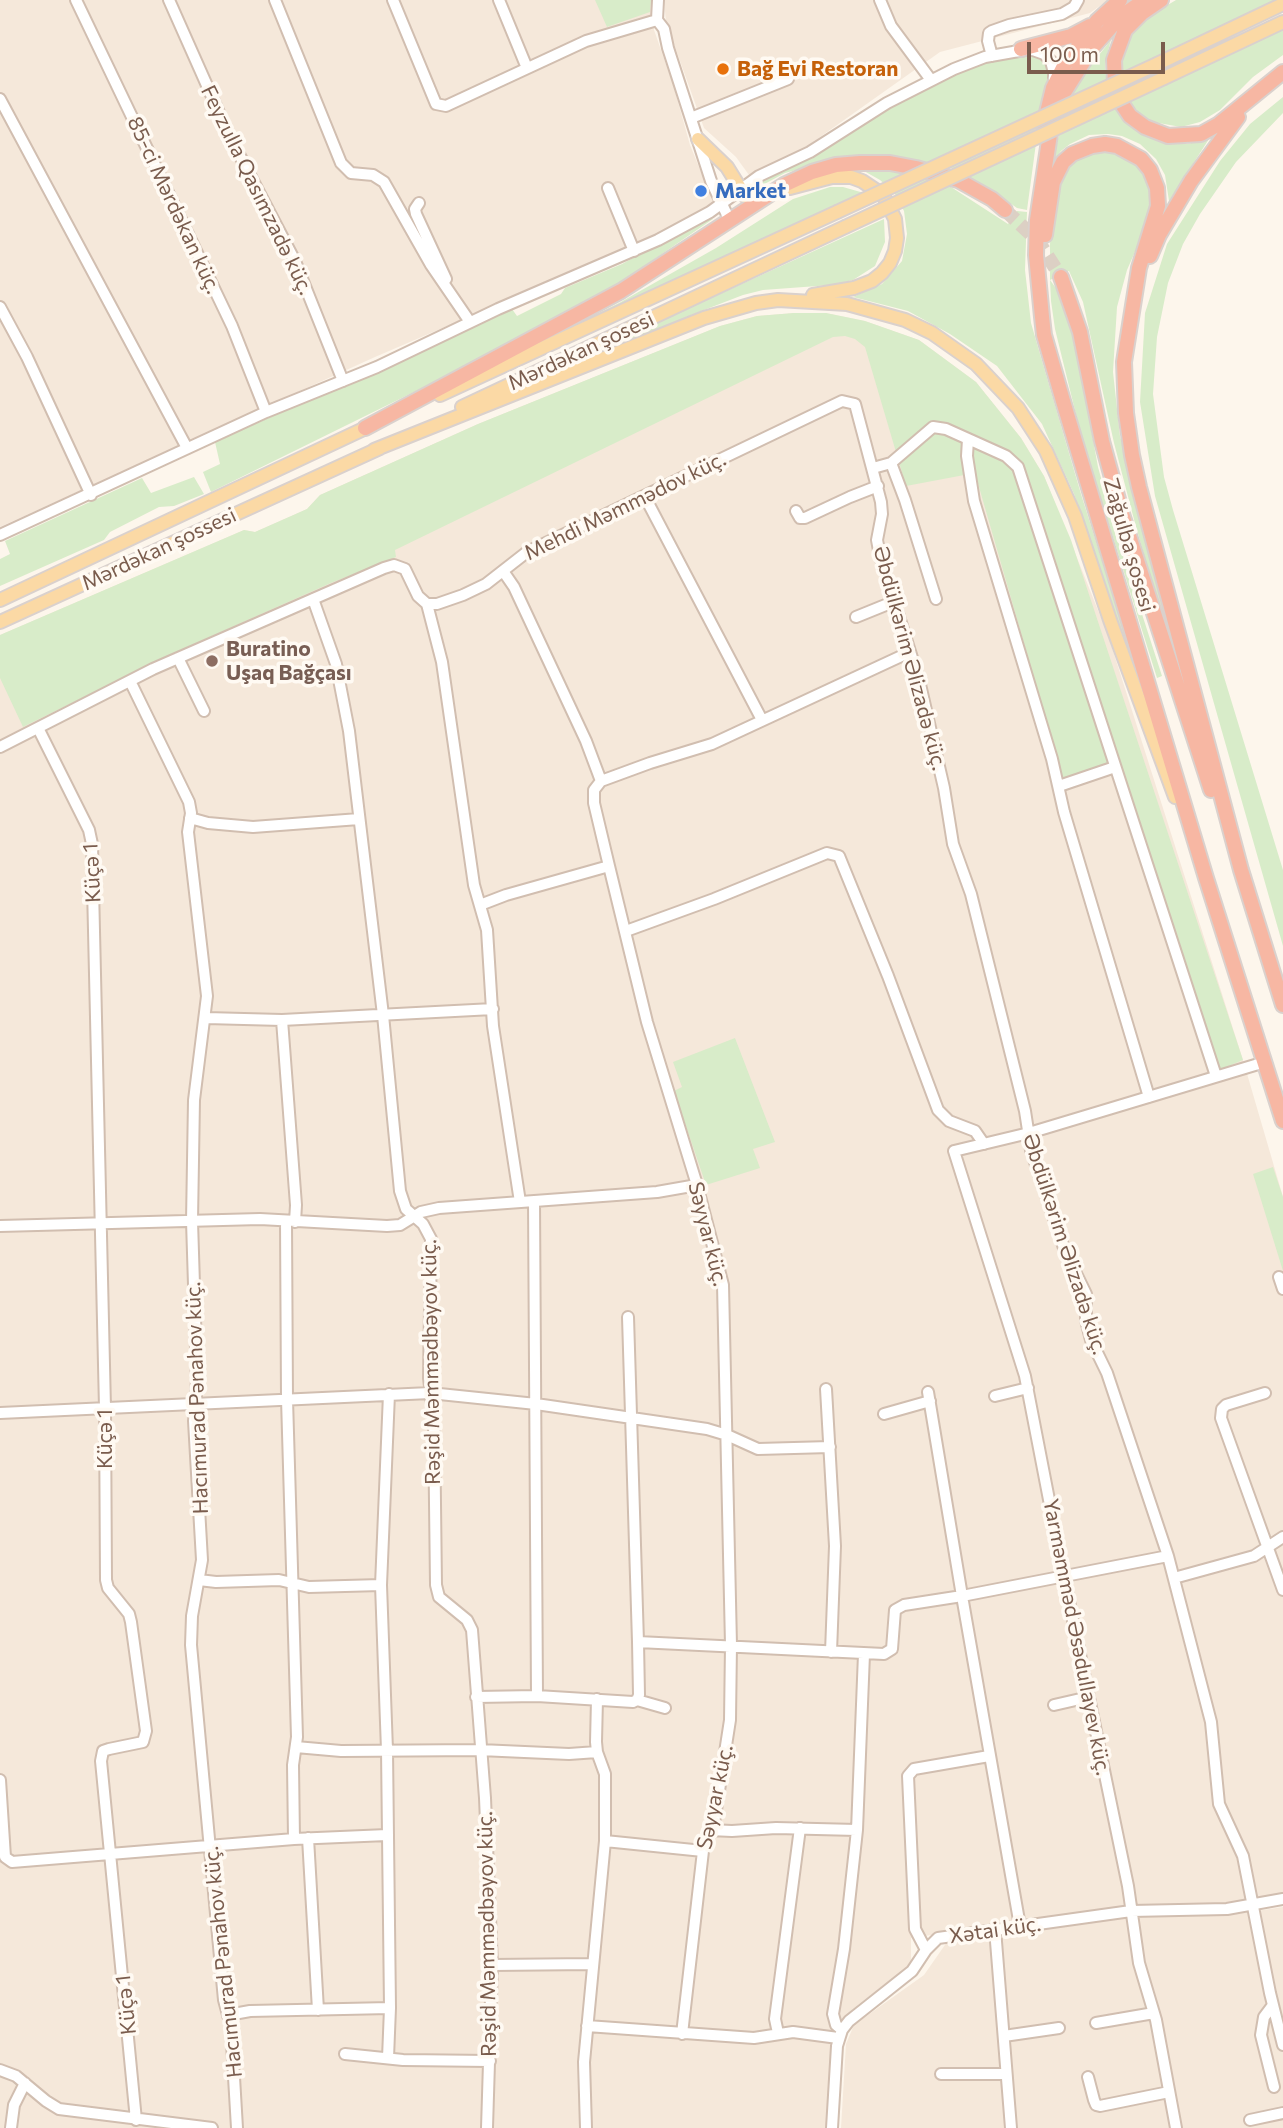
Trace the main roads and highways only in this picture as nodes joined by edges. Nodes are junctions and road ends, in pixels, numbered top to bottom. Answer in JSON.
{"nodes":[{"id":1,"x":1120,"y":0,"type":"edge"},
{"id":2,"x":1145,"y":0,"type":"edge"},
{"id":3,"x":1161,"y":0,"type":"edge"},
{"id":4,"x":1283,"y":4,"type":"edge"},
{"id":5,"x":1097,"y":21,"type":"junction"},
{"id":6,"x":1283,"y":22,"type":"edge"},
{"id":7,"x":1021,"y":49,"type":"road end"},
{"id":8,"x":1283,"y":72,"type":"edge"},
{"id":9,"x":1264,"y":88,"type":"junction"},
{"id":10,"x":698,"y":139,"type":"road end"},
{"id":11,"x":765,"y":197,"type":"junction"},
{"id":12,"x":1038,"y":204,"type":"junction"},
{"id":13,"x":1006,"y":210,"type":"tunnel mouth"},
{"id":14,"x":1061,"y":278,"type":"tunnel mouth"},
{"id":15,"x":778,"y":300,"type":"junction"},
{"id":16,"x":1131,"y":314,"type":"junction"},
{"id":17,"x":1042,"y":317,"type":"junction"},
{"id":18,"x":365,"y":428,"type":"junction"},
{"id":19,"x":374,"y":450,"type":"junction"},
{"id":20,"x":308,"y":456,"type":"joint"},
{"id":21,"x":318,"y":476,"type":"joint"},
{"id":22,"x":0,"y":600,"type":"edge"},
{"id":23,"x":0,"y":622,"type":"edge"},
{"id":24,"x":1241,"y":870,"type":"junction"},
{"id":25,"x":1206,"y":878,"type":"junction"},
{"id":26,"x":1283,"y":1005,"type":"edge"},
{"id":27,"x":1283,"y":1121,"type":"edge"}],
"edges":[{"from":1,"to":5,"type":"highway"},
{"from":2,"to":12,"type":"highway","name":"Zağulba şosesi"},
{"from":3,"to":9,"type":"highway"},
{"from":4,"to":18,"type":"main road","name":"Mərdəkan şosesi","bridge":true},
{"from":5,"to":7,"type":"highway"},
{"from":5,"to":12,"type":"highway"},
{"from":6,"to":19,"type":"main road","name":"Mərdəkan şosesi","bridge":true},
{"from":8,"to":9,"type":"highway"},
{"from":9,"to":16,"type":"highway"},
{"from":10,"to":11,"type":"main road"},
{"from":11,"to":13,"type":"highway"},
{"from":11,"to":15,"type":"main road"},
{"from":11,"to":18,"type":"highway"},
{"from":12,"to":17,"type":"highway","name":"Zağulba şosesi"},
{"from":14,"to":24,"type":"highway"},
{"from":15,"to":19,"type":"main road"},
{"from":15,"to":25,"type":"main road"},
{"from":16,"to":17,"type":"highway"},
{"from":16,"to":24,"type":"highway"},
{"from":17,"to":25,"type":"highway","name":"Zağulba şosesi"},
{"from":18,"to":20,"type":"main road","name":"Mərdəkan şosesi"},
{"from":19,"to":21,"type":"main road","name":"Mərdəkan şosesi"},
{"from":20,"to":22,"type":"main road","name":"Mərdəkan şossesi"},
{"from":21,"to":23,"type":"main road","name":"Mərdəkan şossesi"},
{"from":24,"to":26,"type":"highway"},
{"from":25,"to":27,"type":"highway","name":"Zağulba şosesi"}]}
